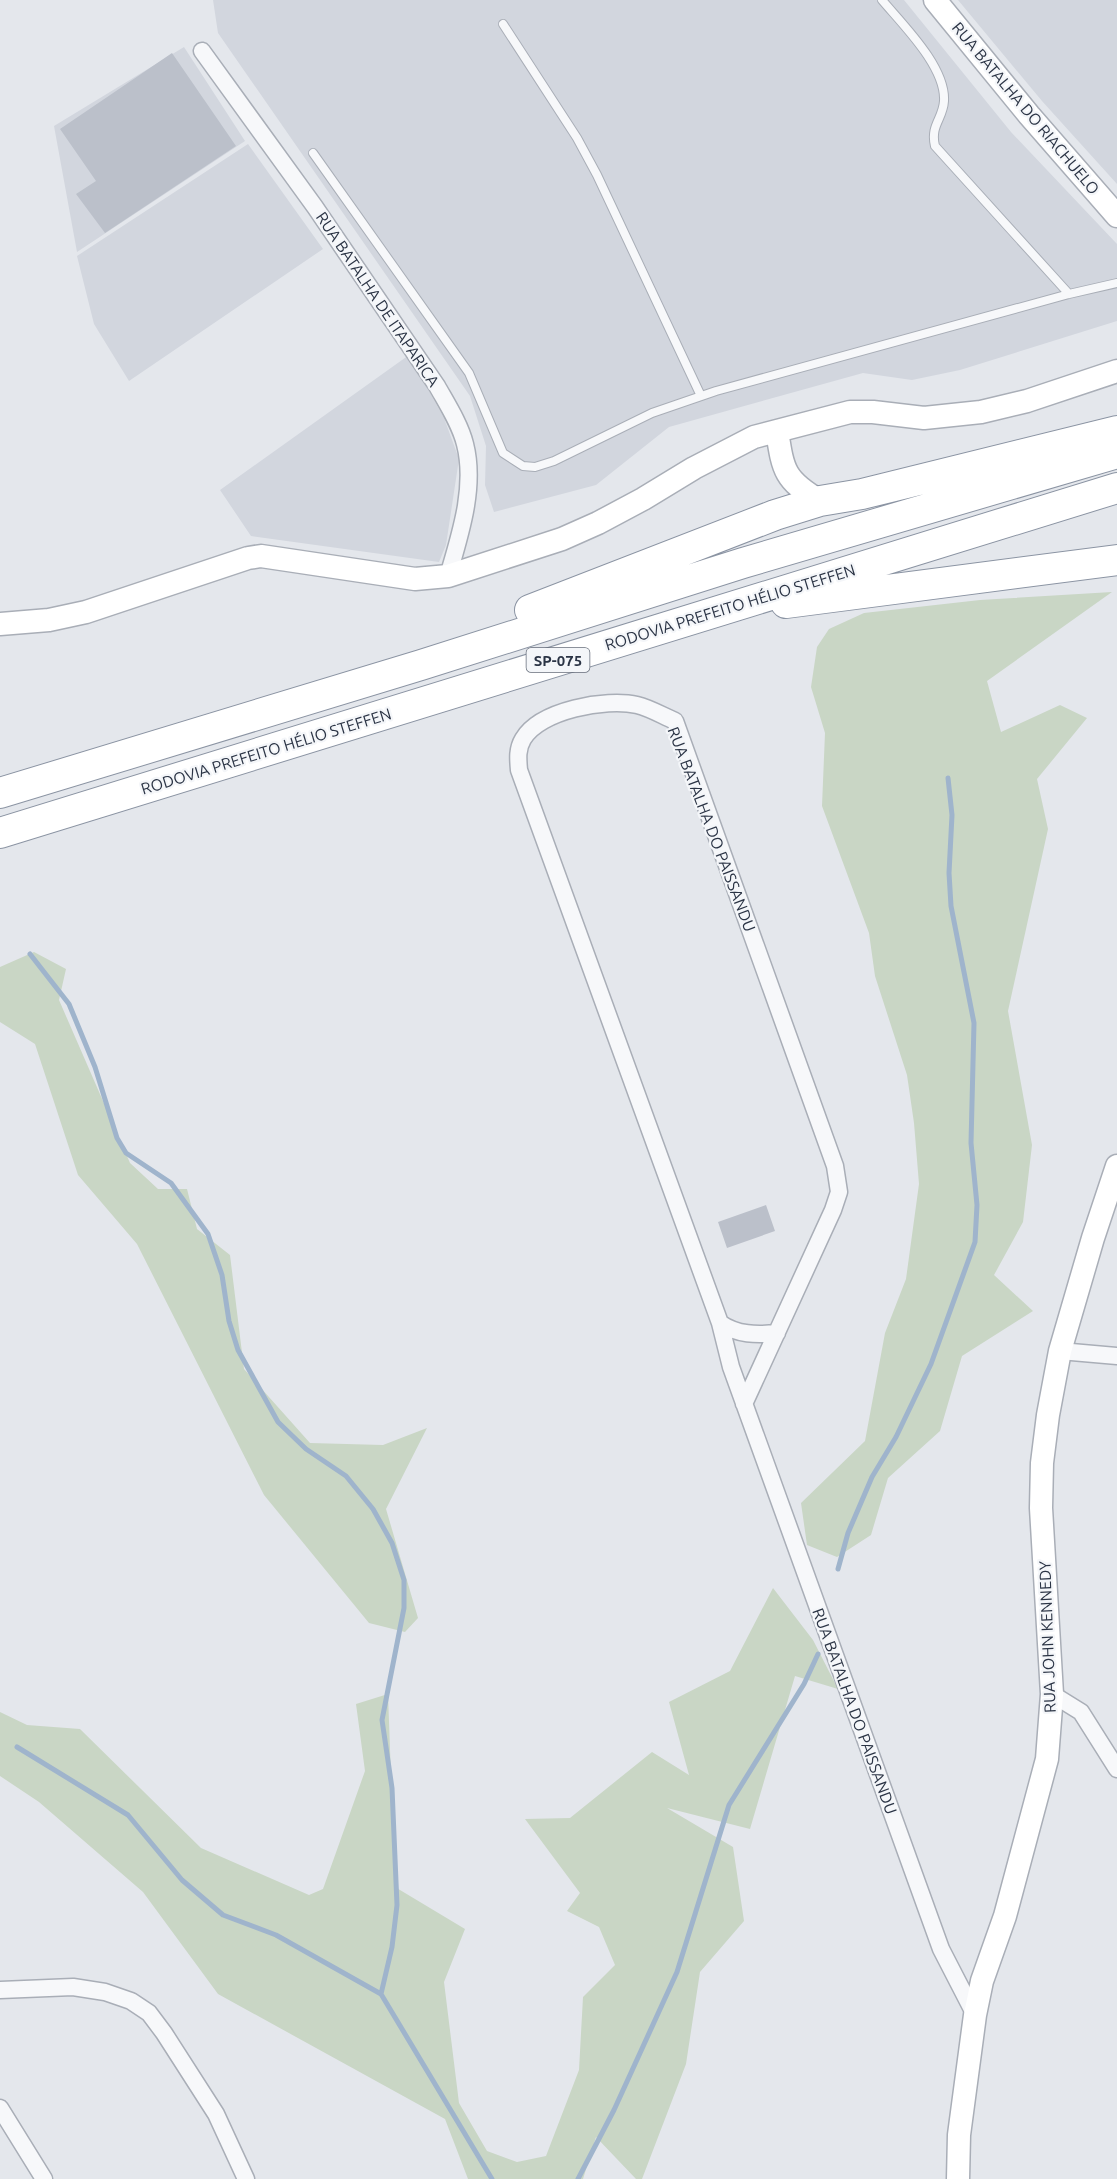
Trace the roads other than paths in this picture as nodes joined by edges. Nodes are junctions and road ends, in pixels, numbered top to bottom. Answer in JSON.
{"nodes":[{"id":1,"x":882,"y":0,"type":"edge"},
{"id":2,"x":935,"y":0,"type":"edge"},
{"id":3,"x":503,"y":24,"type":"dead end"},
{"id":4,"x":202,"y":51,"type":"dead end"},
{"id":5,"x":313,"y":153,"type":"dead end"},
{"id":6,"x":1117,"y":216,"type":"edge"},
{"id":7,"x":1117,"y":283,"type":"edge"},
{"id":8,"x":1069,"y":294,"type":"junction"},
{"id":9,"x":1117,"y":371,"type":"edge"},
{"id":10,"x":701,"y":396,"type":"junction"},
{"id":11,"x":777,"y":431,"type":"junction"},
{"id":12,"x":1117,"y":431,"type":"edge"},
{"id":13,"x":1117,"y":453,"type":"edge"},
{"id":14,"x":786,"y":473,"type":"junction"},
{"id":15,"x":1117,"y":488,"type":"edge"},
{"id":16,"x":820,"y":501,"type":"junction"},
{"id":17,"x":775,"y":515,"type":"junction"},
{"id":18,"x":1117,"y":560,"type":"edge"},
{"id":19,"x":448,"y":576,"type":"junction"},
{"id":20,"x":726,"y":608,"type":"junction"},
{"id":21,"x":0,"y":624,"type":"edge"},
{"id":22,"x":212,"y":729,"type":"junction"},
{"id":23,"x":0,"y":793,"type":"edge"},
{"id":24,"x":0,"y":833,"type":"edge"},
{"id":25,"x":1117,"y":1166,"type":"edge"},
{"id":26,"x":720,"y":1323,"type":"junction"},
{"id":27,"x":777,"y":1333,"type":"junction"},
{"id":28,"x":1060,"y":1351,"type":"junction"},
{"id":29,"x":1117,"y":1356,"type":"edge"},
{"id":30,"x":744,"y":1404,"type":"junction"},
{"id":31,"x":1052,"y":1694,"type":"junction"},
{"id":32,"x":1117,"y":1769,"type":"edge"},
{"id":33,"x":0,"y":1990,"type":"edge"},
{"id":34,"x":975,"y":2015,"type":"junction"},
{"id":35,"x":0,"y":2108,"type":"edge"},
{"id":36,"x":44,"y":2179,"type":"edge"},
{"id":37,"x":246,"y":2179,"type":"edge"},
{"id":38,"x":958,"y":2179,"type":"edge"}],
"edges":[{"from":1,"to":8,"type":"lane"},
{"from":2,"to":6,"type":"street","name":"RUA BATALHA DO RIACHUELO"},
{"from":3,"to":10,"type":"lane"},
{"from":4,"to":19,"type":"street","name":"RUA BATALHA DE ITAPARICA"},
{"from":5,"to":10,"type":"lane"},
{"from":7,"to":8,"type":"lane"},
{"from":8,"to":10,"type":"lane"},
{"from":9,"to":11,"type":"street"},
{"from":11,"to":14,"type":"street"},
{"from":11,"to":19,"type":"street"},
{"from":12,"to":16,"type":"highway"},
{"from":13,"to":22,"type":"highway","number":"SP-075"},
{"from":14,"to":16,"type":"street"},
{"from":14,"to":17,"type":"street"},
{"from":15,"to":20,"type":"highway","name":"RODOVIA PREFEITO HÉLIO STEFFEN","number":"SP-075"},
{"from":16,"to":17,"type":"highway"},
{"from":17,"to":22,"type":"highway"},
{"from":18,"to":20,"type":"highway"},
{"from":19,"to":21,"type":"street"},
{"from":20,"to":24,"type":"highway","name":"RODOVIA PREFEITO HÉLIO STEFFEN","number":"SP-075"},
{"from":22,"to":23,"type":"highway","number":"SP-075"},
{"from":25,"to":28,"type":"street","name":"RUA JOHN KENNEDY"},
{"from":26,"to":27,"type":"street"},
{"from":26,"to":27,"type":"street","name":"RUA BATALHA DO PAISSANDU"},
{"from":26,"to":30,"type":"street","name":"RUA BATALHA DO PAISSANDU"},
{"from":27,"to":30,"type":"street","name":"RUA BATALHA DO PAISSANDU"},
{"from":28,"to":29,"type":"street"},
{"from":28,"to":31,"type":"street","name":"RUA JOHN KENNEDY"},
{"from":30,"to":34,"type":"street","name":"RUA BATALHA DO PAISSANDU"},
{"from":31,"to":32,"type":"street"},
{"from":31,"to":34,"type":"street","name":"RUA JOHN KENNEDY"},
{"from":33,"to":37,"type":"street"},
{"from":34,"to":38,"type":"street","name":"RUA JOHN KENNEDY"},
{"from":35,"to":36,"type":"street"}]}
